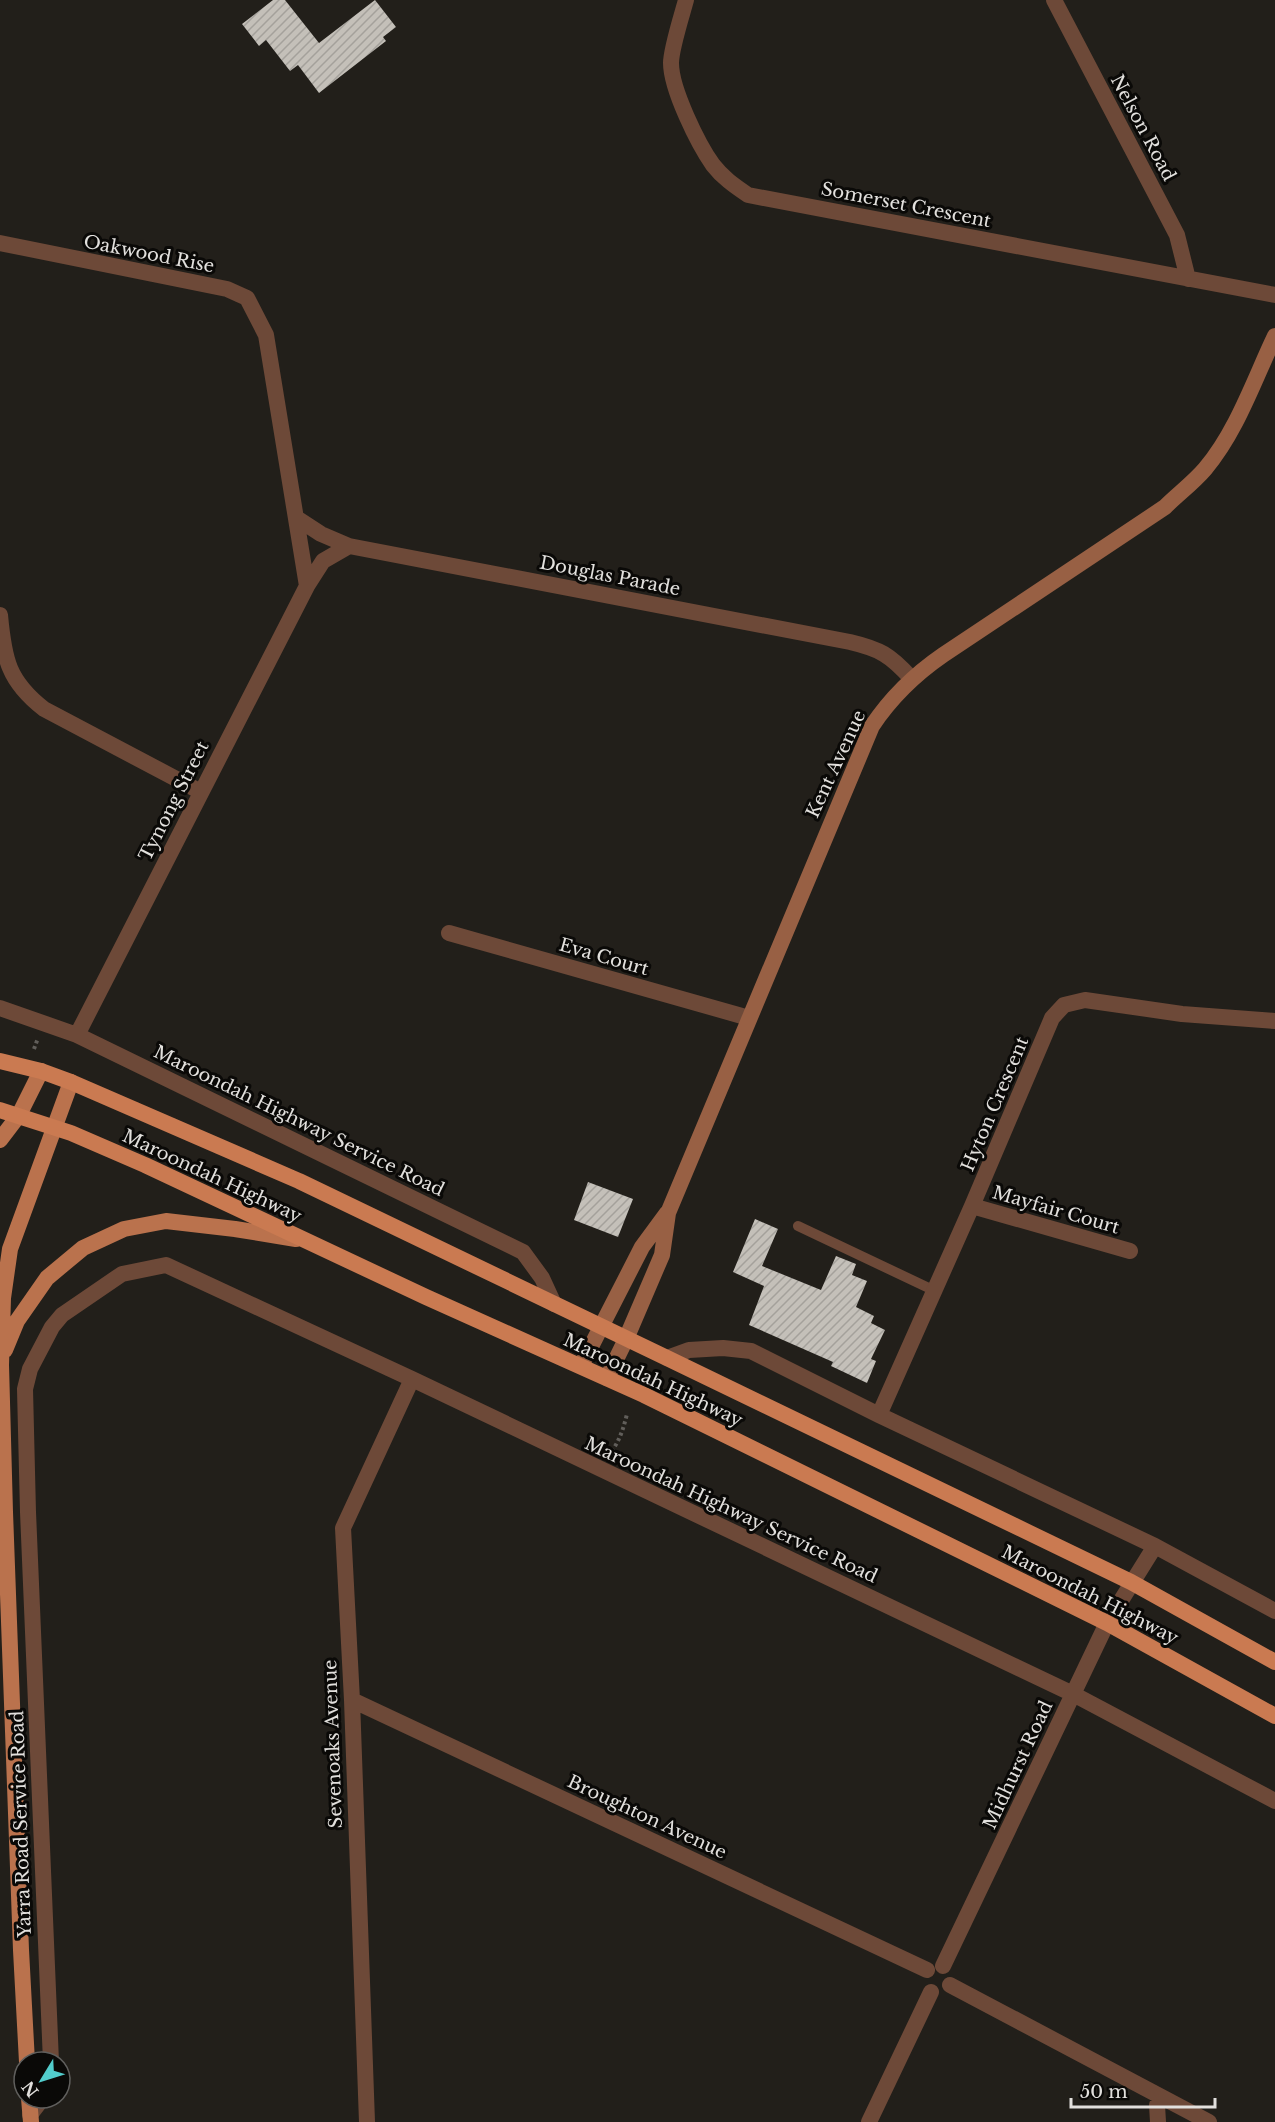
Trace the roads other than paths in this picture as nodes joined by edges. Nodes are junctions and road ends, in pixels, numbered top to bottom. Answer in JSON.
{"nodes":[{"id":1,"x":686,"y":0,"type":"edge"},
{"id":2,"x":1054,"y":0,"type":"edge"},
{"id":3,"x":0,"y":243,"type":"edge"},
{"id":4,"x":1188,"y":279,"type":"junction"},
{"id":5,"x":1275,"y":295,"type":"edge"},
{"id":6,"x":1275,"y":336,"type":"edge"},
{"id":7,"x":298,"y":519,"type":"junction"},
{"id":8,"x":349,"y":546,"type":"junction"},
{"id":9,"x":307,"y":586,"type":"junction"},
{"id":10,"x":0,"y":615,"type":"edge"},
{"id":11,"x":911,"y":678,"type":"junction"},
{"id":12,"x":201,"y":792,"type":"junction"},
{"id":13,"x":449,"y":933,"type":"dead end"},
{"id":14,"x":0,"y":1008,"type":"edge"},
{"id":15,"x":749,"y":1018,"type":"junction"},
{"id":16,"x":1275,"y":1021,"type":"edge"},
{"id":17,"x":77,"y":1035,"type":"junction"},
{"id":18,"x":0,"y":1061,"type":"edge"},
{"id":19,"x":41,"y":1071,"type":"junction"},
{"id":20,"x":71,"y":1082,"type":"junction"},
{"id":21,"x":0,"y":1110,"type":"edge"},
{"id":22,"x":19,"y":1115,"type":"junction"},
{"id":23,"x":55,"y":1129,"type":"junction"},
{"id":24,"x":0,"y":1140,"type":"edge"},
{"id":25,"x":972,"y":1206,"type":"junction"},
{"id":26,"x":668,"y":1213,"type":"junction"},
{"id":27,"x":798,"y":1226,"type":"dead end"},
{"id":28,"x":306,"y":1241,"type":"junction"},
{"id":29,"x":5,"y":1248,"type":"edge"},
{"id":30,"x":1130,"y":1251,"type":"dead end"},
{"id":31,"x":166,"y":1264,"type":"joint"},
{"id":32,"x":933,"y":1290,"type":"junction"},
{"id":33,"x":554,"y":1304,"type":"junction"},
{"id":34,"x":600,"y":1326,"type":"junction"},
{"id":35,"x":626,"y":1339,"type":"junction"},
{"id":36,"x":667,"y":1358,"type":"junction"},
{"id":37,"x":1,"y":1365,"type":"edge"},
{"id":38,"x":581,"y":1366,"type":"junction"},
{"id":39,"x":607,"y":1378,"type":"junction"},
{"id":40,"x":412,"y":1379,"type":"junction"},
{"id":41,"x":879,"y":1415,"type":"junction"},
{"id":42,"x":3,"y":1512,"type":"edge"},
{"id":43,"x":28,"y":1512,"type":"junction"},
{"id":44,"x":1155,"y":1546,"type":"junction"},
{"id":45,"x":1131,"y":1582,"type":"junction"},
{"id":46,"x":1275,"y":1611,"type":"edge"},
{"id":47,"x":1107,"y":1623,"type":"junction"},
{"id":48,"x":1275,"y":1662,"type":"edge"},
{"id":49,"x":1073,"y":1694,"type":"junction"},
{"id":50,"x":352,"y":1700,"type":"junction"},
{"id":51,"x":1275,"y":1716,"type":"edge"},
{"id":52,"x":1275,"y":1801,"type":"edge"},
{"id":53,"x":935,"y":1968,"type":"junction"},
{"id":54,"x":950,"y":1985,"type":"junction"},
{"id":55,"x":931,"y":1992,"type":"junction"},
{"id":56,"x":26,"y":2050,"type":"edge"},
{"id":57,"x":50,"y":2050,"type":"edge"},
{"id":58,"x":1160,"y":2097,"type":"junction"},
{"id":59,"x":367,"y":2122,"type":"edge"},
{"id":60,"x":869,"y":2122,"type":"edge"},
{"id":61,"x":1158,"y":2122,"type":"edge"},
{"id":62,"x":1209,"y":2122,"type":"edge"}],
"edges":[{"from":1,"to":4,"type":"street","name":"Somerset Crescent"},
{"from":2,"to":4,"type":"street","name":"Nelson Road"},
{"from":3,"to":7,"type":"street","name":"Oakwood Rise"},
{"from":4,"to":5,"type":"street","name":"Somerset Crescent"},
{"from":6,"to":11,"type":"main road","name":"Kent Avenue"},
{"from":7,"to":8,"type":"street","name":"Douglas Parade"},
{"from":7,"to":9,"type":"street"},
{"from":8,"to":9,"type":"street","name":"Tynong Street"},
{"from":8,"to":11,"type":"street","name":"Douglas Parade"},
{"from":9,"to":12,"type":"street","name":"Tynong Street"},
{"from":10,"to":12,"type":"street"},
{"from":11,"to":15,"type":"main road","name":"Kent Avenue"},
{"from":12,"to":17,"type":"street","name":"Tynong Street"},
{"from":13,"to":15,"type":"street","name":"Eva Court"},
{"from":14,"to":17,"type":"street","name":"Maroondah Highway Service Road"},
{"from":15,"to":26,"type":"main road","name":"Kent Avenue"},
{"from":16,"to":25,"type":"street","name":"Hyton Crescent"},
{"from":17,"to":33,"type":"street","name":"Maroondah Highway Service Road"},
{"from":18,"to":19,"type":"highway","name":"Maroondah Highway"},
{"from":19,"to":20,"type":"highway","name":"Maroondah Highway"},
{"from":19,"to":22,"type":"main road"},
{"from":20,"to":23,"type":"main road"},
{"from":20,"to":33,"type":"highway","name":"Maroondah Highway"},
{"from":21,"to":22,"type":"highway","name":"Maroondah Highway"},
{"from":22,"to":23,"type":"highway","name":"Maroondah Highway"},
{"from":22,"to":24,"type":"main road"},
{"from":23,"to":28,"type":"highway","name":"Maroondah Highway"},
{"from":23,"to":29,"type":"main road"},
{"from":25,"to":30,"type":"street","name":"Mayfair Court"},
{"from":25,"to":32,"type":"street","name":"Hyton Crescent"},
{"from":26,"to":34,"type":"main road","name":"Kent Avenue"},
{"from":26,"to":35,"type":"main road","name":"Kent Avenue"},
{"from":27,"to":32,"type":"lane"},
{"from":28,"to":37,"type":"main road"},
{"from":28,"to":38,"type":"highway","name":"Maroondah Highway"},
{"from":29,"to":37,"type":"main road"},
{"from":31,"to":40,"type":"street","name":"Maroondah Highway Service Road"},
{"from":31,"to":43,"type":"street","name":"Yarra Road Service Road"},
{"from":32,"to":41,"type":"street","name":"Hyton Crescent"},
{"from":33,"to":34,"type":"highway","name":"Maroondah Highway"},
{"from":34,"to":35,"type":"highway","name":"Maroondah Highway"},
{"from":34,"to":38,"type":"main road","name":"Kent Avenue"},
{"from":35,"to":36,"type":"highway","name":"Maroondah Highway"},
{"from":35,"to":39,"type":"main road","name":"Kent Avenue"},
{"from":36,"to":41,"type":"street"},
{"from":36,"to":45,"type":"highway","name":"Maroondah Highway"},
{"from":37,"to":42,"type":"main road"},
{"from":38,"to":39,"type":"highway","name":"Maroondah Highway"},
{"from":39,"to":47,"type":"highway","name":"Maroondah Highway"},
{"from":40,"to":49,"type":"street","name":"Maroondah Highway Service Road"},
{"from":40,"to":50,"type":"street","name":"Sevenoaks Avenue"},
{"from":41,"to":44,"type":"street"},
{"from":42,"to":43,"type":"street"},
{"from":42,"to":56,"type":"main road"},
{"from":43,"to":57,"type":"street","name":"Yarra Road Service Road"},
{"from":44,"to":45,"type":"street","name":"Midhurst Road"},
{"from":44,"to":46,"type":"street"},
{"from":45,"to":47,"type":"street","name":"Midhurst Road"},
{"from":45,"to":48,"type":"highway","name":"Maroondah Highway"},
{"from":47,"to":49,"type":"street","name":"Midhurst Road"},
{"from":47,"to":51,"type":"highway","name":"Maroondah Highway"},
{"from":49,"to":52,"type":"street","name":"Maroondah Highway Service Road"},
{"from":49,"to":53,"type":"street","name":"Midhurst Road"},
{"from":50,"to":53,"type":"street","name":"Broughton Avenue"},
{"from":50,"to":59,"type":"street","name":"Sevenoaks Avenue"},
{"from":53,"to":54,"type":"street"},
{"from":53,"to":55,"type":"street"},
{"from":54,"to":55,"type":"street"},
{"from":54,"to":58,"type":"street"},
{"from":55,"to":60,"type":"street"},
{"from":58,"to":61,"type":"street"},
{"from":58,"to":62,"type":"street"}]}
